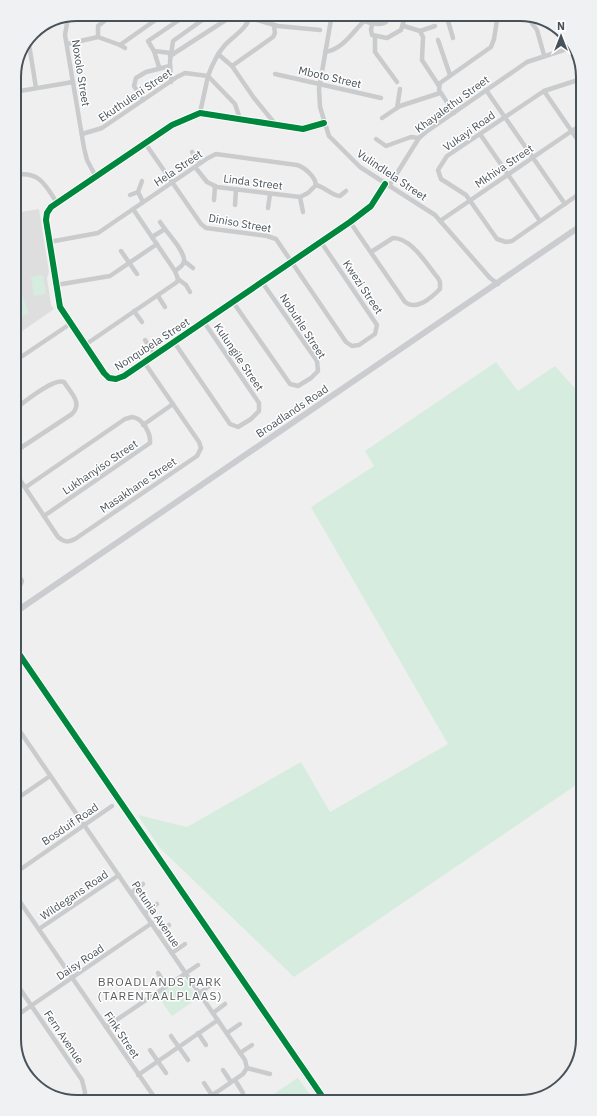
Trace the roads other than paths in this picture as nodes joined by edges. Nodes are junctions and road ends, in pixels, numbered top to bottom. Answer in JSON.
{"nodes":[{"id":1,"x":104,"y":21,"type":"edge"},
{"id":2,"x":154,"y":21,"type":"edge"},
{"id":3,"x":178,"y":21,"type":"edge"},
{"id":4,"x":201,"y":21,"type":"edge"},
{"id":5,"x":224,"y":21,"type":"edge"},
{"id":6,"x":247,"y":21,"type":"edge"},
{"id":7,"x":262,"y":21,"type":"edge"},
{"id":8,"x":331,"y":21,"type":"edge"},
{"id":9,"x":364,"y":21,"type":"joint"},
{"id":10,"x":386,"y":21,"type":"edge"},
{"id":11,"x":405,"y":21,"type":"edge"},
{"id":12,"x":448,"y":21,"type":"edge"},
{"id":13,"x":497,"y":21,"type":"edge"},
{"id":14,"x":67,"y":22,"type":"edge"},
{"id":15,"x":531,"y":22,"type":"edge"},
{"id":16,"x":373,"y":23,"type":"junction"},
{"id":17,"x":274,"y":26,"type":"junction"},
{"id":18,"x":404,"y":26,"type":"junction"},
{"id":19,"x":435,"y":26,"type":"dead end"},
{"id":20,"x":320,"y":30,"type":"dead end"},
{"id":21,"x":420,"y":31,"type":"junction"},
{"id":22,"x":375,"y":36,"type":"junction"},
{"id":23,"x":98,"y":37,"type":"junction"},
{"id":24,"x":453,"y":38,"type":"dead end"},
{"id":25,"x":438,"y":40,"type":"dead end"},
{"id":26,"x":67,"y":44,"type":"junction"},
{"id":27,"x":120,"y":44,"type":"junction"},
{"id":28,"x":29,"y":47,"type":"edge"},
{"id":29,"x":125,"y":48,"type":"dead end"},
{"id":30,"x":568,"y":48,"type":"edge"},
{"id":31,"x":154,"y":51,"type":"junction"},
{"id":32,"x":325,"y":52,"type":"junction"},
{"id":33,"x":218,"y":54,"type":"junction"},
{"id":34,"x":171,"y":55,"type":"junction"},
{"id":35,"x":544,"y":55,"type":"junction"},
{"id":36,"x":170,"y":66,"type":"junction"},
{"id":37,"x":232,"y":66,"type":"junction"},
{"id":38,"x":159,"y":67,"type":"junction"},
{"id":39,"x":275,"y":74,"type":"dead end"},
{"id":40,"x":208,"y":76,"type":"junction"},
{"id":41,"x":450,"y":76,"type":"junction"},
{"id":42,"x":576,"y":81,"type":"edge"},
{"id":43,"x":73,"y":82,"type":"junction"},
{"id":44,"x":171,"y":82,"type":"junction"},
{"id":45,"x":396,"y":82,"type":"dead end"},
{"id":46,"x":319,"y":83,"type":"junction"},
{"id":47,"x":439,"y":86,"type":"junction"},
{"id":48,"x":36,"y":88,"type":"junction"},
{"id":49,"x":400,"y":89,"type":"dead end"},
{"id":50,"x":486,"y":90,"type":"junction"},
{"id":51,"x":21,"y":91,"type":"edge"},
{"id":52,"x":544,"y":91,"type":"junction"},
{"id":53,"x":440,"y":93,"type":"junction"},
{"id":54,"x":381,"y":98,"type":"dead end"},
{"id":55,"x":143,"y":100,"type":"junction"},
{"id":56,"x":397,"y":108,"type":"junction"},
{"id":57,"x":200,"y":113,"type":"junction"},
{"id":58,"x":454,"y":113,"type":"junction"},
{"id":59,"x":505,"y":117,"type":"junction"},
{"id":60,"x":382,"y":118,"type":"dead end"},
{"id":61,"x":240,"y":119,"type":"junction"},
{"id":62,"x":324,"y":123,"type":"junction"},
{"id":63,"x":276,"y":125,"type":"junction"},
{"id":64,"x":576,"y":127,"type":"edge"},
{"id":65,"x":571,"y":131,"type":"junction"},
{"id":66,"x":82,"y":134,"type":"junction"},
{"id":67,"x":480,"y":134,"type":"junction"},
{"id":68,"x":419,"y":138,"type":"junction"},
{"id":69,"x":576,"y":138,"type":"edge"},
{"id":70,"x":376,"y":139,"type":"dead end"},
{"id":71,"x":145,"y":143,"type":"junction"},
{"id":72,"x":192,"y":152,"type":"dead end"},
{"id":73,"x":532,"y":158,"type":"junction"},
{"id":74,"x":200,"y":163,"type":"junction"},
{"id":75,"x":195,"y":167,"type":"junction"},
{"id":76,"x":21,"y":174,"type":"edge"},
{"id":77,"x":508,"y":174,"type":"junction"},
{"id":78,"x":96,"y":177,"type":"junction"},
{"id":79,"x":142,"y":181,"type":"dead end"},
{"id":80,"x":172,"y":183,"type":"junction"},
{"id":81,"x":387,"y":185,"type":"junction"},
{"id":82,"x":215,"y":186,"type":"junction"},
{"id":83,"x":316,"y":186,"type":"junction"},
{"id":84,"x":236,"y":189,"type":"junction"},
{"id":85,"x":346,"y":190,"type":"dead end"},
{"id":86,"x":138,"y":192,"type":"junction"},
{"id":87,"x":270,"y":194,"type":"junction"},
{"id":88,"x":130,"y":195,"type":"dead end"},
{"id":89,"x":576,"y":196,"type":"edge"},
{"id":90,"x":300,"y":197,"type":"junction"},
{"id":91,"x":214,"y":200,"type":"dead end"},
{"id":92,"x":470,"y":201,"type":"junction"},
{"id":93,"x":143,"y":202,"type":"junction"},
{"id":94,"x":57,"y":203,"type":"junction"},
{"id":95,"x":235,"y":204,"type":"dead end"},
{"id":96,"x":565,"y":204,"type":"junction"},
{"id":97,"x":268,"y":208,"type":"dead end"},
{"id":98,"x":133,"y":209,"type":"junction"},
{"id":99,"x":303,"y":212,"type":"dead end"},
{"id":100,"x":440,"y":221,"type":"junction"},
{"id":101,"x":540,"y":221,"type":"junction"},
{"id":102,"x":160,"y":222,"type":"dead end"},
{"id":103,"x":350,"y":222,"type":"junction"},
{"id":104,"x":165,"y":229,"type":"junction"},
{"id":105,"x":576,"y":230,"type":"edge"},
{"id":106,"x":152,"y":237,"type":"junction"},
{"id":107,"x":49,"y":242,"type":"junction"},
{"id":108,"x":321,"y":242,"type":"junction"},
{"id":109,"x":157,"y":244,"type":"junction"},
{"id":110,"x":121,"y":251,"type":"dead end"},
{"id":111,"x":371,"y":252,"type":"junction"},
{"id":112,"x":184,"y":261,"type":"junction"},
{"id":113,"x":291,"y":261,"type":"junction"},
{"id":114,"x":129,"y":264,"type":"junction"},
{"id":115,"x":193,"y":268,"type":"dead end"},
{"id":116,"x":176,"y":271,"type":"junction"},
{"id":117,"x":137,"y":274,"type":"dead end"},
{"id":118,"x":177,"y":281,"type":"junction"},
{"id":119,"x":262,"y":282,"type":"junction"},
{"id":120,"x":498,"y":284,"type":"junction"},
{"id":121,"x":56,"y":285,"type":"junction"},
{"id":122,"x":190,"y":292,"type":"dead end"},
{"id":123,"x":158,"y":296,"type":"junction"},
{"id":124,"x":233,"y":302,"type":"junction"},
{"id":125,"x":165,"y":307,"type":"dead end"},
{"id":126,"x":134,"y":311,"type":"junction"},
{"id":127,"x":142,"y":322,"type":"dead end"},
{"id":128,"x":204,"y":322,"type":"junction"},
{"id":129,"x":70,"y":324,"type":"junction"},
{"id":130,"x":145,"y":340,"type":"dead end"},
{"id":131,"x":174,"y":342,"type":"junction"},
{"id":132,"x":85,"y":345,"type":"junction"},
{"id":133,"x":155,"y":355,"type":"junction"},
{"id":134,"x":21,"y":358,"type":"edge"},
{"id":135,"x":144,"y":362,"type":"junction"},
{"id":136,"x":21,"y":404,"type":"edge"},
{"id":137,"x":173,"y":404,"type":"junction"},
{"id":138,"x":143,"y":425,"type":"junction"},
{"id":139,"x":21,"y":448,"type":"edge"},
{"id":140,"x":21,"y":480,"type":"edge"},
{"id":141,"x":26,"y":487,"type":"junction"},
{"id":142,"x":44,"y":516,"type":"junction"},
{"id":143,"x":21,"y":608,"type":"edge"},
{"id":144,"x":21,"y":657,"type":"edge"},
{"id":145,"x":21,"y":734,"type":"edge"},
{"id":146,"x":50,"y":776,"type":"junction"},
{"id":147,"x":21,"y":796,"type":"edge"},
{"id":148,"x":112,"y":806,"type":"dead end"},
{"id":149,"x":84,"y":825,"type":"junction"},
{"id":150,"x":21,"y":869,"type":"edge"},
{"id":151,"x":118,"y":875,"type":"junction"},
{"id":152,"x":143,"y":884,"type":"dead end"},
{"id":153,"x":131,"y":893,"type":"junction"},
{"id":154,"x":21,"y":903,"type":"edge"},
{"id":155,"x":157,"y":904,"type":"dead end"},
{"id":156,"x":145,"y":913,"type":"junction"},
{"id":157,"x":152,"y":923,"type":"junction"},
{"id":158,"x":169,"y":925,"type":"dead end"},
{"id":159,"x":39,"y":929,"type":"junction"},
{"id":160,"x":159,"y":933,"type":"junction"},
{"id":161,"x":185,"y":944,"type":"dead end"},
{"id":162,"x":172,"y":953,"type":"junction"},
{"id":163,"x":198,"y":965,"type":"dead end"},
{"id":164,"x":185,"y":972,"type":"junction"},
{"id":165,"x":158,"y":973,"type":"dead end"},
{"id":166,"x":72,"y":978,"type":"junction"},
{"id":167,"x":211,"y":985,"type":"dead end"},
{"id":168,"x":166,"y":986,"type":"junction"},
{"id":169,"x":21,"y":990,"type":"edge"},
{"id":170,"x":199,"y":993,"type":"junction"},
{"id":171,"x":225,"y":1004,"type":"dead end"},
{"id":172,"x":32,"y":1005,"type":"junction"},
{"id":173,"x":21,"y":1013,"type":"edge"},
{"id":174,"x":213,"y":1013,"type":"junction"},
{"id":175,"x":218,"y":1020,"type":"junction"},
{"id":176,"x":240,"y":1024,"type":"dead end"},
{"id":177,"x":106,"y":1027,"type":"junction"},
{"id":178,"x":198,"y":1033,"type":"junction"},
{"id":179,"x":227,"y":1033,"type":"junction"},
{"id":180,"x":171,"y":1036,"type":"dead end"},
{"id":181,"x":206,"y":1045,"type":"dead end"},
{"id":182,"x":252,"y":1045,"type":"dead end"},
{"id":183,"x":179,"y":1047,"type":"junction"},
{"id":184,"x":150,"y":1050,"type":"dead end"},
{"id":185,"x":240,"y":1053,"type":"junction"},
{"id":186,"x":188,"y":1060,"type":"dead end"},
{"id":187,"x":158,"y":1061,"type":"junction"},
{"id":188,"x":247,"y":1068,"type":"junction"},
{"id":189,"x":223,"y":1070,"type":"dead end"},
{"id":190,"x":166,"y":1073,"type":"dead end"},
{"id":191,"x":138,"y":1074,"type":"junction"},
{"id":192,"x":270,"y":1074,"type":"dead end"},
{"id":193,"x":233,"y":1081,"type":"junction"},
{"id":194,"x":204,"y":1083,"type":"dead end"},
{"id":195,"x":243,"y":1093,"type":"dead end"},
{"id":196,"x":214,"y":1094,"type":"joint"},
{"id":197,"x":85,"y":1095,"type":"edge"},
{"id":198,"x":152,"y":1095,"type":"edge"},
{"id":199,"x":321,"y":1095,"type":"edge"}],
"edges":[{"from":1,"to":23,"type":"street"},
{"from":2,"to":27,"type":"street"},
{"from":3,"to":31,"type":"street"},
{"from":4,"to":34,"type":"street"},
{"from":5,"to":34,"type":"street"},
{"from":6,"to":33,"type":"street"},
{"from":7,"to":17,"type":"street"},
{"from":8,"to":32,"type":"street","name":"Vulindlela Street"},
{"from":9,"to":16,"type":"street"},
{"from":9,"to":32,"type":"street"},
{"from":10,"to":16,"type":"street"},
{"from":11,"to":18,"type":"street"},
{"from":12,"to":24,"type":"street"},
{"from":13,"to":41,"type":"street"},
{"from":14,"to":26,"type":"street","name":"Noxolo Street"},
{"from":15,"to":35,"type":"street"},
{"from":16,"to":22,"type":"street"},
{"from":17,"to":20,"type":"street"},
{"from":17,"to":37,"type":"street"},
{"from":18,"to":21,"type":"street"},
{"from":18,"to":22,"type":"street"},
{"from":19,"to":21,"type":"street"},
{"from":21,"to":47,"type":"street"},
{"from":22,"to":45,"type":"street"},
{"from":23,"to":26,"type":"street"},
{"from":23,"to":27,"type":"street"},
{"from":25,"to":41,"type":"street"},
{"from":26,"to":43,"type":"street","name":"Noxolo Street"},
{"from":27,"to":29,"type":"street"},
{"from":28,"to":48,"type":"street"},
{"from":30,"to":35,"type":"street","name":"Khayalethu Street"},
{"from":31,"to":34,"type":"street"},
{"from":31,"to":38,"type":"street"},
{"from":32,"to":46,"type":"street","name":"Vulindlela Street"},
{"from":33,"to":37,"type":"street"},
{"from":33,"to":40,"type":"street"},
{"from":34,"to":36,"type":"street"},
{"from":35,"to":50,"type":"street","name":"Khayalethu Street"},
{"from":36,"to":38,"type":"street"},
{"from":36,"to":44,"type":"street"},
{"from":37,"to":63,"type":"street"},
{"from":38,"to":55,"type":"street"},
{"from":39,"to":46,"type":"street","name":"Mboto Street"},
{"from":40,"to":44,"type":"street","name":"Ekuthuleni Street"},
{"from":40,"to":57,"type":"street"},
{"from":40,"to":61,"type":"street"},
{"from":41,"to":47,"type":"street"},
{"from":42,"to":52,"type":"street","name":"Vukayi Road"},
{"from":43,"to":48,"type":"street"},
{"from":43,"to":66,"type":"street","name":"Noxolo Street"},
{"from":44,"to":55,"type":"street","name":"Ekuthuleni Street"},
{"from":46,"to":54,"type":"street","name":"Mboto Street"},
{"from":46,"to":62,"type":"street","name":"Vulindlela Street"},
{"from":47,"to":53,"type":"street"},
{"from":48,"to":51,"type":"street"},
{"from":49,"to":56,"type":"street"},
{"from":50,"to":58,"type":"street","name":"Khayalethu Street"},
{"from":50,"to":59,"type":"street"},
{"from":52,"to":59,"type":"street","name":"Vukayi Road"},
{"from":52,"to":65,"type":"street"},
{"from":53,"to":56,"type":"street"},
{"from":53,"to":58,"type":"street"},
{"from":55,"to":66,"type":"street","name":"Ekuthuleni Street"},
{"from":56,"to":60,"type":"street"},
{"from":57,"to":61,"type":"street","name":"Nonqubela Street"},
{"from":57,"to":71,"type":"street","name":"Nonqubela Street"},
{"from":58,"to":68,"type":"street","name":"Khayalethu Street"},
{"from":59,"to":67,"type":"street","name":"Vukayi Road"},
{"from":59,"to":73,"type":"street"},
{"from":61,"to":63,"type":"street","name":"Nonqubela Street"},
{"from":62,"to":63,"type":"street","name":"Nonqubela Street"},
{"from":62,"to":81,"type":"street","name":"Vulindlela Street"},
{"from":64,"to":65,"type":"street","name":"Mkhiva Street"},
{"from":65,"to":69,"type":"street"},
{"from":65,"to":73,"type":"street","name":"Mkhiva Street"},
{"from":66,"to":78,"type":"street","name":"Noxolo Street"},
{"from":67,"to":77,"type":"street"},
{"from":67,"to":92,"type":"street","name":"Vukayi Road"},
{"from":68,"to":70,"type":"street"},
{"from":68,"to":81,"type":"street","name":"Khayalethu Street"},
{"from":71,"to":78,"type":"street","name":"Nonqubela Street"},
{"from":71,"to":80,"type":"street","name":"Diniso Street"},
{"from":72,"to":74,"type":"street"},
{"from":73,"to":77,"type":"street","name":"Mkhiva Street"},
{"from":73,"to":96,"type":"street"},
{"from":74,"to":75,"type":"street","name":"Hela Street"},
{"from":74,"to":83,"type":"street","name":"Hela Street"},
{"from":75,"to":80,"type":"street","name":"Hela Street"},
{"from":75,"to":82,"type":"street","name":"Linda Street"},
{"from":76,"to":94,"type":"street"},
{"from":77,"to":92,"type":"street","name":"Mkhiva Street"},
{"from":77,"to":101,"type":"street"},
{"from":78,"to":94,"type":"street","name":"Nonqubela Street"},
{"from":79,"to":86,"type":"street"},
{"from":80,"to":93,"type":"street","name":"Hela Street"},
{"from":80,"to":113,"type":"street","name":"Diniso Street"},
{"from":81,"to":100,"type":"street","name":"Vulindlela Street"},
{"from":81,"to":103,"type":"street","name":"Nonqubela Street"},
{"from":82,"to":84,"type":"street","name":"Linda Street"},
{"from":82,"to":91,"type":"street"},
{"from":83,"to":85,"type":"street"},
{"from":83,"to":90,"type":"street"},
{"from":84,"to":87,"type":"street","name":"Linda Street"},
{"from":84,"to":95,"type":"street"},
{"from":86,"to":88,"type":"street"},
{"from":86,"to":93,"type":"street"},
{"from":87,"to":90,"type":"street","name":"Linda Street"},
{"from":87,"to":97,"type":"street"},
{"from":89,"to":96,"type":"street","name":"Vukayi Road"},
{"from":90,"to":99,"type":"street"},
{"from":92,"to":100,"type":"street","name":"Mkhiva Street"},
{"from":92,"to":101,"type":"street","name":"Vukayi Road"},
{"from":93,"to":98,"type":"street","name":"Hela Street"},
{"from":94,"to":107,"type":"street","name":"Nonqubela Street"},
{"from":96,"to":101,"type":"street","name":"Vukayi Road"},
{"from":98,"to":106,"type":"street"},
{"from":98,"to":107,"type":"street","name":"Hela Street"},
{"from":100,"to":120,"type":"street","name":"Vulindlela Street"},
{"from":102,"to":104,"type":"street"},
{"from":103,"to":108,"type":"street","name":"Nonqubela Street"},
{"from":103,"to":111,"type":"street"},
{"from":104,"to":106,"type":"street"},
{"from":104,"to":112,"type":"street"},
{"from":105,"to":120,"type":"main road","name":"Broadlands Road"},
{"from":106,"to":109,"type":"street"},
{"from":107,"to":121,"type":"street","name":"Nonqubela Street"},
{"from":108,"to":113,"type":"street","name":"Nonqubela Street"},
{"from":108,"to":113,"type":"street","name":"Kwezi Street"},
{"from":109,"to":114,"type":"street"},
{"from":109,"to":116,"type":"street"},
{"from":110,"to":114,"type":"street"},
{"from":111,"to":111,"type":"street"},
{"from":112,"to":115,"type":"street"},
{"from":112,"to":116,"type":"street"},
{"from":113,"to":119,"type":"street","name":"Nonqubela Street"},
{"from":114,"to":117,"type":"street"},
{"from":114,"to":121,"type":"street"},
{"from":116,"to":118,"type":"street"},
{"from":118,"to":122,"type":"street"},
{"from":118,"to":123,"type":"street"},
{"from":119,"to":124,"type":"street","name":"Nonqubela Street"},
{"from":119,"to":124,"type":"street","name":"Nobuhle Street"},
{"from":120,"to":143,"type":"main road","name":"Broadlands Road"},
{"from":121,"to":129,"type":"street","name":"Nonqubela Street"},
{"from":123,"to":125,"type":"street"},
{"from":123,"to":126,"type":"street"},
{"from":124,"to":128,"type":"street","name":"Nonqubela Street"},
{"from":126,"to":127,"type":"street"},
{"from":126,"to":132,"type":"street"},
{"from":128,"to":131,"type":"street","name":"Nonqubela Street"},
{"from":128,"to":131,"type":"street","name":"Kulungile Street"},
{"from":129,"to":132,"type":"street","name":"Nonqubela Street"},
{"from":129,"to":134,"type":"street"},
{"from":130,"to":133,"type":"street"},
{"from":131,"to":133,"type":"street","name":"Nonqubela Street"},
{"from":132,"to":135,"type":"street","name":"Nonqubela Street"},
{"from":133,"to":135,"type":"street","name":"Nonqubela Street"},
{"from":135,"to":137,"type":"street","name":"Masakhane Street"},
{"from":136,"to":139,"type":"street"},
{"from":137,"to":138,"type":"street"},
{"from":137,"to":142,"type":"street","name":"Masakhane Street"},
{"from":138,"to":141,"type":"street","name":"Lukhanyiso Street"},
{"from":138,"to":142,"type":"street","name":"Lukhanyiso Street"},
{"from":140,"to":141,"type":"street","name":"Masakhane Street"},
{"from":141,"to":142,"type":"street","name":"Masakhane Street"},
{"from":144,"to":199,"type":"street"},
{"from":145,"to":146,"type":"street","name":"Petunia Avenue"},
{"from":146,"to":147,"type":"street"},
{"from":146,"to":149,"type":"street","name":"Petunia Avenue"},
{"from":148,"to":149,"type":"street","name":"Bosduif Road"},
{"from":149,"to":150,"type":"street","name":"Bosduif Road"},
{"from":149,"to":151,"type":"street","name":"Petunia Avenue"},
{"from":151,"to":153,"type":"street","name":"Petunia Avenue"},
{"from":151,"to":159,"type":"street","name":"Wildegans Road"},
{"from":152,"to":153,"type":"street"},
{"from":153,"to":156,"type":"street","name":"Petunia Avenue"},
{"from":154,"to":159,"type":"street","name":"Fink Street"},
{"from":155,"to":156,"type":"street"},
{"from":156,"to":157,"type":"street","name":"Petunia Avenue"},
{"from":157,"to":160,"type":"street","name":"Petunia Avenue"},
{"from":157,"to":166,"type":"street","name":"Daisy Road"},
{"from":158,"to":160,"type":"street"},
{"from":159,"to":166,"type":"street","name":"Fink Street"},
{"from":160,"to":162,"type":"street","name":"Petunia Avenue"},
{"from":161,"to":162,"type":"street"},
{"from":162,"to":164,"type":"street","name":"Petunia Avenue"},
{"from":163,"to":164,"type":"street"},
{"from":164,"to":168,"type":"street"},
{"from":164,"to":170,"type":"street","name":"Petunia Avenue"},
{"from":165,"to":168,"type":"street"},
{"from":166,"to":172,"type":"street","name":"Daisy Road"},
{"from":166,"to":177,"type":"street","name":"Fink Street"},
{"from":167,"to":170,"type":"street"},
{"from":168,"to":177,"type":"street"},
{"from":169,"to":172,"type":"street","name":"Fern Avenue"},
{"from":170,"to":174,"type":"street","name":"Petunia Avenue"},
{"from":171,"to":174,"type":"street"},
{"from":172,"to":173,"type":"street","name":"Daisy Road"},
{"from":172,"to":197,"type":"street","name":"Fern Avenue"},
{"from":174,"to":175,"type":"street","name":"Petunia Avenue"},
{"from":175,"to":178,"type":"street"},
{"from":175,"to":179,"type":"street","name":"Petunia Avenue"},
{"from":176,"to":179,"type":"street"},
{"from":177,"to":191,"type":"street","name":"Fink Street"},
{"from":178,"to":181,"type":"street"},
{"from":178,"to":183,"type":"street"},
{"from":179,"to":185,"type":"street","name":"Petunia Avenue"},
{"from":180,"to":183,"type":"street"},
{"from":182,"to":185,"type":"street"},
{"from":183,"to":186,"type":"street"},
{"from":183,"to":187,"type":"street"},
{"from":184,"to":187,"type":"street"},
{"from":185,"to":188,"type":"street","name":"Petunia Avenue"},
{"from":187,"to":190,"type":"street"},
{"from":187,"to":191,"type":"street"},
{"from":188,"to":192,"type":"street"},
{"from":188,"to":193,"type":"street"},
{"from":189,"to":193,"type":"street"},
{"from":191,"to":198,"type":"street","name":"Fink Street"},
{"from":193,"to":195,"type":"street"},
{"from":193,"to":196,"type":"street"},
{"from":194,"to":196,"type":"street"}]}
